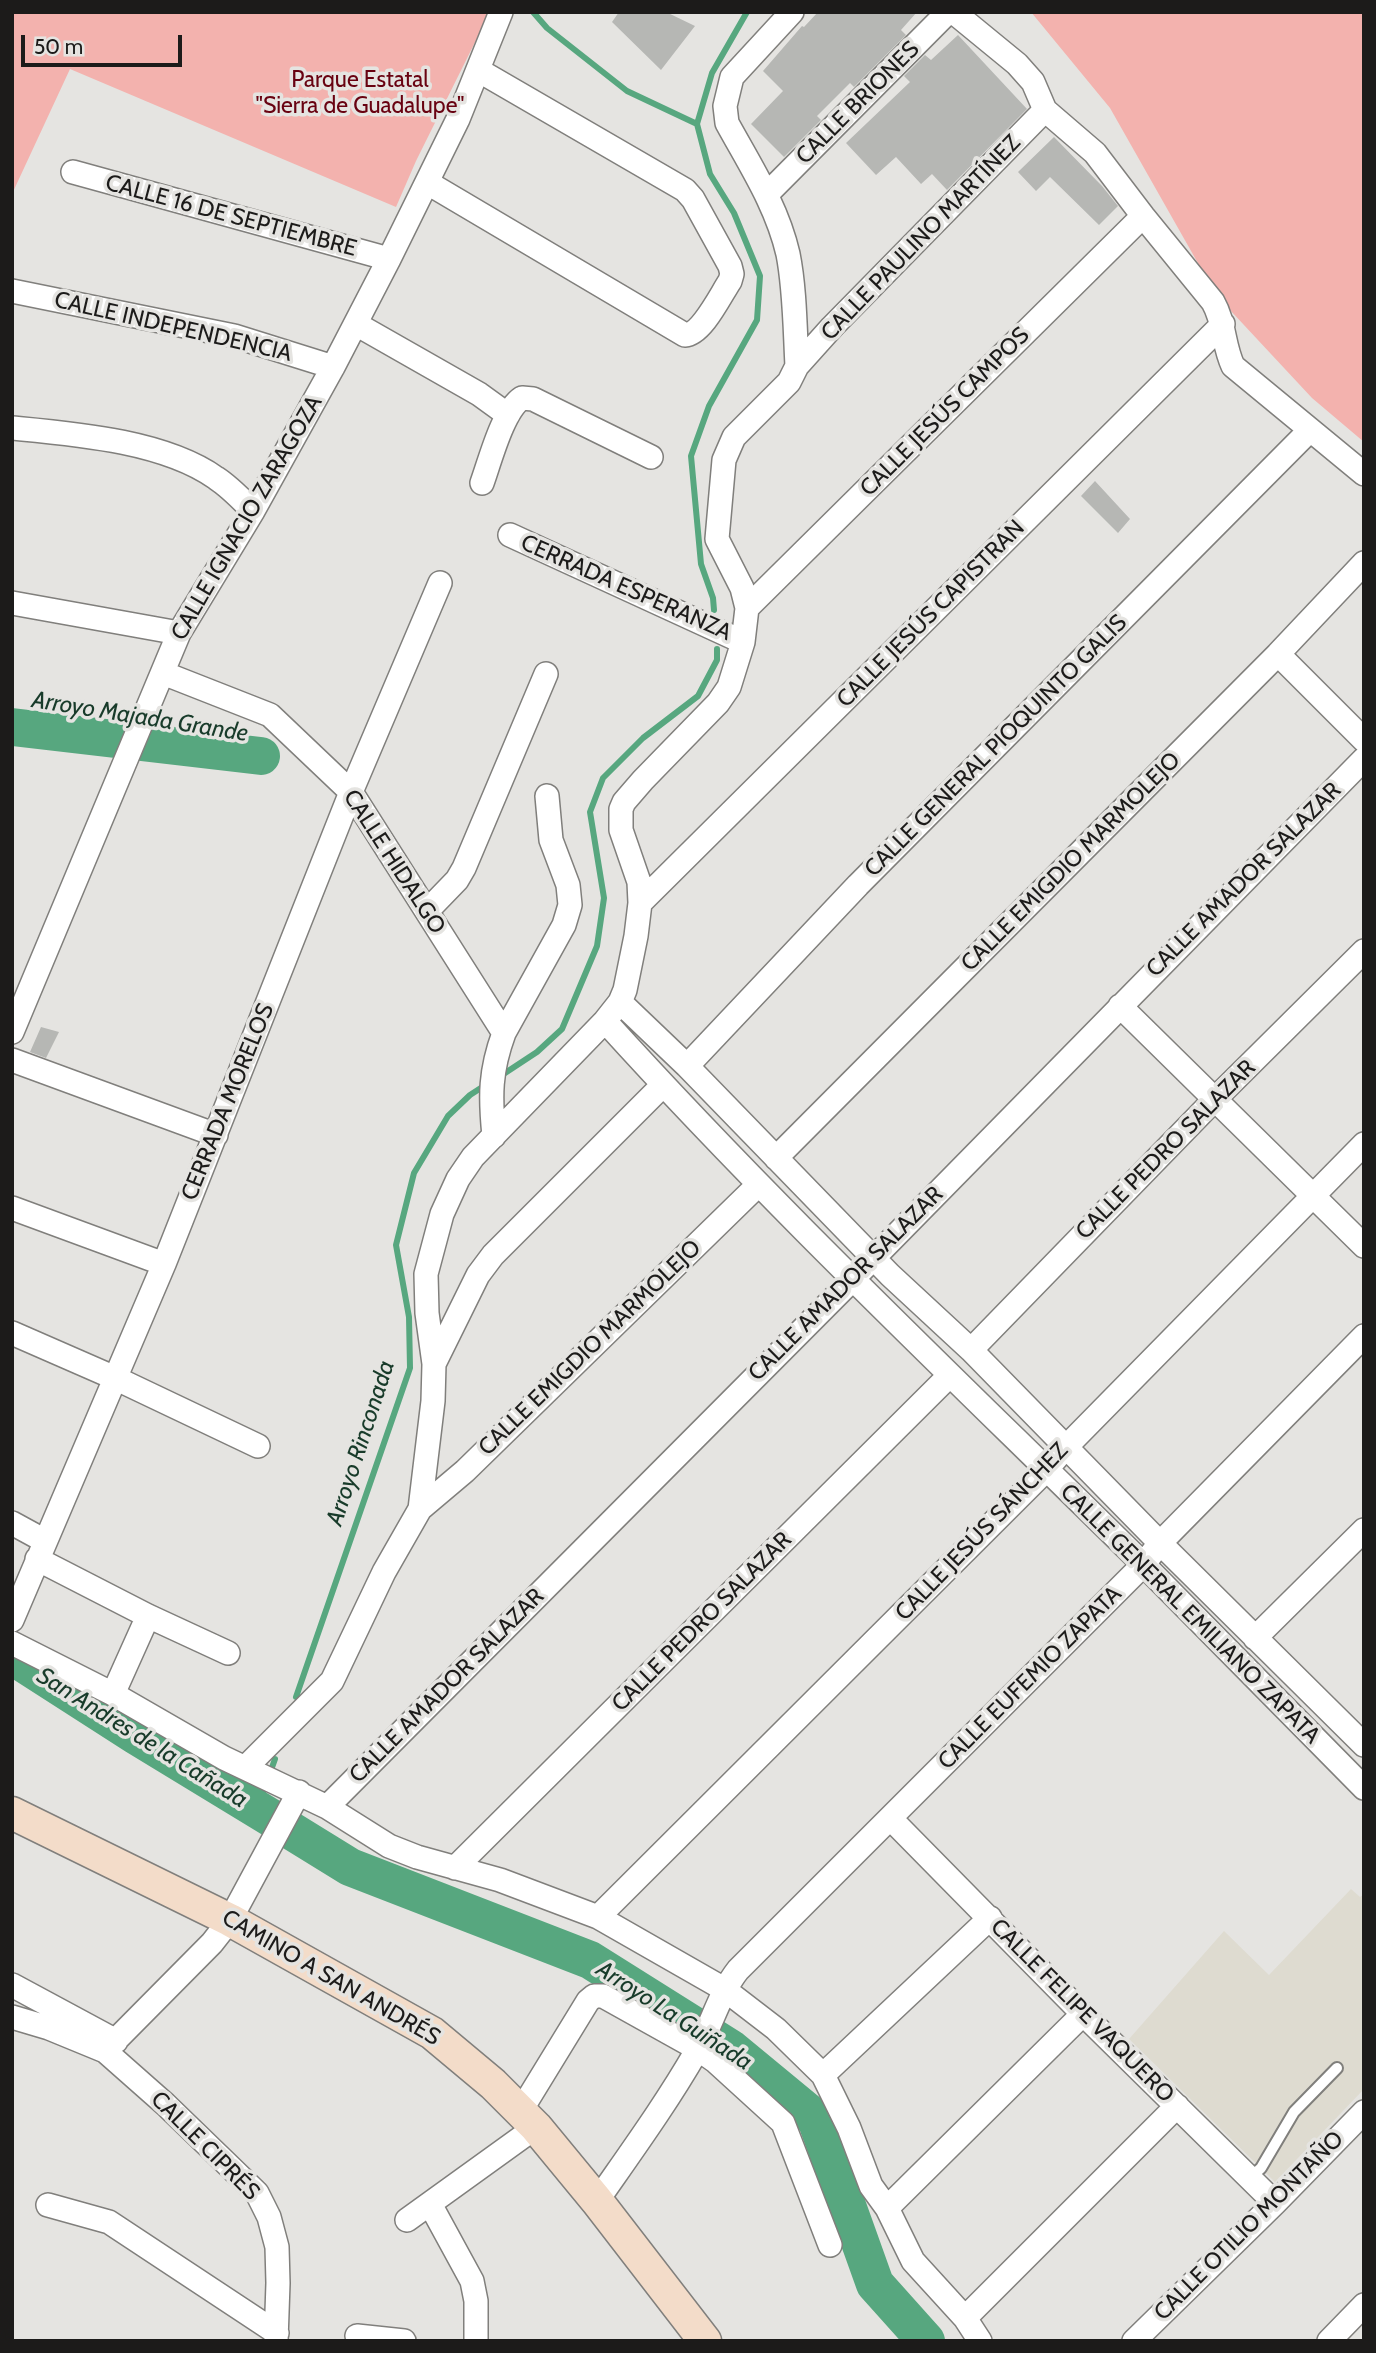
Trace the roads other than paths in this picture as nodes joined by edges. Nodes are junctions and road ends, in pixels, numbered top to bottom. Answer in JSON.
{"nodes":[{"id":1,"x":501,"y":12,"type":"edge"},
{"id":2,"x":792,"y":12,"type":"edge"},
{"id":3,"x":950,"y":13,"type":"edge"},
{"id":4,"x":478,"y":70,"type":"junction"},
{"id":5,"x":1045,"y":110,"type":"junction"},
{"id":6,"x":73,"y":172,"type":"dead end"},
{"id":7,"x":428,"y":183,"type":"junction"},
{"id":8,"x":767,"y":194,"type":"junction"},
{"id":9,"x":1143,"y":216,"type":"junction"},
{"id":10,"x":390,"y":259,"type":"junction"},
{"id":11,"x":12,"y":291,"type":"edge"},
{"id":12,"x":356,"y":324,"type":"junction"},
{"id":13,"x":1223,"y":324,"type":"junction"},
{"id":14,"x":797,"y":366,"type":"junction"},
{"id":15,"x":333,"y":367,"type":"junction"},
{"id":16,"x":508,"y":415,"type":"junction"},
{"id":17,"x":12,"y":428,"type":"edge"},
{"id":18,"x":1310,"y":430,"type":"junction"},
{"id":19,"x":651,"y":457,"type":"dead end"},
{"id":20,"x":1364,"y":474,"type":"edge"},
{"id":21,"x":482,"y":483,"type":"dead end"},
{"id":22,"x":253,"y":510,"type":"junction"},
{"id":23,"x":510,"y":535,"type":"dead end"},
{"id":24,"x":1364,"y":563,"type":"edge"},
{"id":25,"x":440,"y":583,"type":"dead end"},
{"id":26,"x":12,"y":603,"type":"edge"},
{"id":27,"x":747,"y":608,"type":"junction"},
{"id":28,"x":179,"y":633,"type":"junction"},
{"id":29,"x":743,"y":642,"type":"junction"},
{"id":30,"x":1278,"y":654,"type":"junction"},
{"id":31,"x":163,"y":673,"type":"junction"},
{"id":32,"x":546,"y":674,"type":"dead end"},
{"id":33,"x":1364,"y":740,"type":"edge"},
{"id":34,"x":1364,"y":760,"type":"edge"},
{"id":35,"x":351,"y":792,"type":"junction"},
{"id":36,"x":547,"y":796,"type":"dead end"},
{"id":37,"x":640,"y":904,"type":"junction"},
{"id":38,"x":427,"y":911,"type":"junction"},
{"id":39,"x":1364,"y":951,"type":"edge"},
{"id":40,"x":620,"y":1002,"type":"junction"},
{"id":41,"x":1120,"y":1006,"type":"junction"},
{"id":42,"x":605,"y":1021,"type":"junction"},
{"id":43,"x":12,"y":1032,"type":"edge"},
{"id":44,"x":504,"y":1033,"type":"junction"},
{"id":45,"x":12,"y":1060,"type":"edge"},
{"id":46,"x":687,"y":1066,"type":"junction"},
{"id":47,"x":663,"y":1085,"type":"junction"},
{"id":48,"x":1216,"y":1098,"type":"junction"},
{"id":49,"x":216,"y":1135,"type":"junction"},
{"id":50,"x":494,"y":1136,"type":"junction"},
{"id":51,"x":1364,"y":1144,"type":"edge"},
{"id":52,"x":775,"y":1158,"type":"junction"},
{"id":53,"x":758,"y":1185,"type":"junction"},
{"id":54,"x":1312,"y":1195,"type":"junction"},
{"id":55,"x":12,"y":1208,"type":"edge"},
{"id":56,"x":1364,"y":1246,"type":"edge"},
{"id":57,"x":874,"y":1257,"type":"junction"},
{"id":58,"x":163,"y":1264,"type":"junction"},
{"id":59,"x":852,"y":1280,"type":"junction"},
{"id":60,"x":12,"y":1333,"type":"edge"},
{"id":61,"x":1364,"y":1336,"type":"edge"},
{"id":62,"x":971,"y":1350,"type":"junction"},
{"id":63,"x":435,"y":1364,"type":"junction"},
{"id":64,"x":948,"y":1376,"type":"junction"},
{"id":65,"x":115,"y":1378,"type":"junction"},
{"id":66,"x":258,"y":1446,"type":"dead end"},
{"id":67,"x":1065,"y":1448,"type":"junction"},
{"id":68,"x":1046,"y":1470,"type":"junction"},
{"id":69,"x":420,"y":1509,"type":"junction"},
{"id":70,"x":12,"y":1523,"type":"edge"},
{"id":71,"x":1364,"y":1531,"type":"edge"},
{"id":72,"x":1160,"y":1543,"type":"junction"},
{"id":73,"x":41,"y":1550,"type":"junction"},
{"id":74,"x":1143,"y":1565,"type":"junction"},
{"id":75,"x":148,"y":1616,"type":"junction"},
{"id":76,"x":12,"y":1620,"type":"edge"},
{"id":77,"x":1255,"y":1638,"type":"junction"},
{"id":78,"x":12,"y":1643,"type":"edge"},
{"id":79,"x":228,"y":1653,"type":"dead end"},
{"id":80,"x":113,"y":1695,"type":"junction"},
{"id":81,"x":1360,"y":1733,"type":"edge"},
{"id":82,"x":1326,"y":1750,"type":"junction"},
{"id":83,"x":246,"y":1767,"type":"junction"},
{"id":84,"x":1364,"y":1788,"type":"edge"},
{"id":85,"x":299,"y":1792,"type":"junction"},
{"id":86,"x":327,"y":1807,"type":"junction"},
{"id":87,"x":12,"y":1812,"type":"edge"},
{"id":88,"x":891,"y":1819,"type":"junction"},
{"id":89,"x":454,"y":1868,"type":"junction"},
{"id":90,"x":598,"y":1917,"type":"junction"},
{"id":91,"x":990,"y":1918,"type":"junction"},
{"id":92,"x":230,"y":1920,"type":"junction"},
{"id":93,"x":12,"y":1985,"type":"edge"},
{"id":94,"x":720,"y":2000,"type":"junction"},
{"id":95,"x":1083,"y":2014,"type":"junction"},
{"id":96,"x":12,"y":2017,"type":"edge"},
{"id":97,"x":110,"y":2046,"type":"junction"},
{"id":98,"x":700,"y":2046,"type":"junction"},
{"id":99,"x":1337,"y":2068,"type":"dead end"},
{"id":100,"x":823,"y":2075,"type":"junction"},
{"id":101,"x":1177,"y":2106,"type":"junction"},
{"id":102,"x":1364,"y":2112,"type":"edge"},
{"id":103,"x":528,"y":2119,"type":"junction"},
{"id":104,"x":1250,"y":2178,"type":"junction"},
{"id":105,"x":597,"y":2201,"type":"junction"},
{"id":106,"x":1275,"y":2203,"type":"junction"},
{"id":107,"x":430,"y":2204,"type":"junction"},
{"id":108,"x":48,"y":2205,"type":"dead end"},
{"id":109,"x":887,"y":2208,"type":"junction"},
{"id":110,"x":407,"y":2220,"type":"dead end"},
{"id":111,"x":830,"y":2245,"type":"dead end"},
{"id":112,"x":1364,"y":2305,"type":"edge"},
{"id":113,"x":965,"y":2318,"type":"junction"},
{"id":114,"x":357,"y":2336,"type":"dead end"},
{"id":115,"x":276,"y":2337,"type":"edge"},
{"id":116,"x":404,"y":2341,"type":"edge"},
{"id":117,"x":476,"y":2341,"type":"edge"},
{"id":118,"x":705,"y":2341,"type":"edge"},
{"id":119,"x":980,"y":2341,"type":"edge"},
{"id":120,"x":1135,"y":2341,"type":"edge"},
{"id":121,"x":1329,"y":2341,"type":"edge"}],
"edges":[{"from":1,"to":4,"type":"street","name":"CALLE IGNACIO ZARAGOZA"},
{"from":2,"to":8,"type":"street"},
{"from":3,"to":5,"type":"street"},
{"from":3,"to":8,"type":"street","name":"CALLE BRIONES"},
{"from":4,"to":7,"type":"street","name":"CALLE IGNACIO ZARAGOZA"},
{"from":4,"to":7,"type":"street"},
{"from":5,"to":9,"type":"street"},
{"from":5,"to":14,"type":"street","name":"CALLE PAULINO MARTÍNEZ"},
{"from":6,"to":10,"type":"street","name":"CALLE 16 DE SEPTIEMBRE"},
{"from":7,"to":10,"type":"street","name":"CALLE IGNACIO ZARAGOZA"},
{"from":8,"to":14,"type":"street"},
{"from":9,"to":13,"type":"street"},
{"from":9,"to":27,"type":"street","name":"CALLE JESÚS CAMPOS"},
{"from":10,"to":12,"type":"street","name":"CALLE IGNACIO ZARAGOZA"},
{"from":11,"to":15,"type":"street","name":"CALLE INDEPENDENCIA"},
{"from":12,"to":15,"type":"street","name":"CALLE IGNACIO ZARAGOZA"},
{"from":12,"to":16,"type":"street"},
{"from":13,"to":18,"type":"street"},
{"from":13,"to":37,"type":"street","name":"CALLE JESÚS CAPISTRAN"},
{"from":14,"to":27,"type":"street","name":"CALLE PAULINO MARTÍNEZ"},
{"from":15,"to":22,"type":"street","name":"CALLE IGNACIO ZARAGOZA"},
{"from":16,"to":19,"type":"street"},
{"from":16,"to":21,"type":"street"},
{"from":17,"to":22,"type":"street"},
{"from":18,"to":20,"type":"street"},
{"from":18,"to":46,"type":"street","name":"CALLE GENERAL PIOQUINTO GALIS"},
{"from":22,"to":28,"type":"street","name":"CALLE IGNACIO ZARAGOZA"},
{"from":23,"to":29,"type":"street","name":"CERRADA ESPERANZA"},
{"from":24,"to":30,"type":"street","name":"CALLE EMIGDIO MARMOLEJO"},
{"from":25,"to":35,"type":"street","name":"CERRADA MORELOS"},
{"from":26,"to":28,"type":"street"},
{"from":27,"to":29,"type":"street"},
{"from":28,"to":31,"type":"street","name":"CALLE IGNACIO ZARAGOZA"},
{"from":29,"to":37,"type":"street"},
{"from":30,"to":33,"type":"street"},
{"from":30,"to":52,"type":"street","name":"CALLE EMIGDIO MARMOLEJO"},
{"from":31,"to":35,"type":"street","name":"CALLE HIDALGO"},
{"from":31,"to":43,"type":"street","name":"CALLE IGNACIO ZARAGOZA"},
{"from":32,"to":38,"type":"street"},
{"from":34,"to":41,"type":"street","name":"CALLE AMADOR SALAZAR"},
{"from":35,"to":38,"type":"street","name":"CALLE HIDALGO"},
{"from":35,"to":49,"type":"street","name":"CERRADA MORELOS"},
{"from":36,"to":44,"type":"street"},
{"from":37,"to":40,"type":"street"},
{"from":38,"to":44,"type":"street","name":"CALLE HIDALGO"},
{"from":39,"to":48,"type":"street","name":"CALLE PEDRO SALAZAR"},
{"from":40,"to":42,"type":"street"},
{"from":40,"to":46,"type":"street","name":"CALLE GENERAL EMILIANO ZAPATA"},
{"from":41,"to":48,"type":"street"},
{"from":41,"to":57,"type":"street","name":"CALLE AMADOR SALAZAR"},
{"from":42,"to":47,"type":"street","name":"CALLE GENERAL EMILIANO ZAPATA"},
{"from":42,"to":50,"type":"street"},
{"from":44,"to":50,"type":"street"},
{"from":45,"to":49,"type":"street"},
{"from":46,"to":52,"type":"street","name":"CALLE GENERAL EMILIANO ZAPATA"},
{"from":47,"to":53,"type":"street","name":"CALLE GENERAL EMILIANO ZAPATA"},
{"from":47,"to":63,"type":"street"},
{"from":48,"to":54,"type":"street"},
{"from":48,"to":62,"type":"street","name":"CALLE PEDRO SALAZAR"},
{"from":49,"to":58,"type":"street","name":"CERRADA MORELOS"},
{"from":50,"to":63,"type":"street"},
{"from":51,"to":54,"type":"street","name":"CALLE JESÚS SÁNCHEZ"},
{"from":52,"to":57,"type":"street","name":"CALLE GENERAL EMILIANO ZAPATA"},
{"from":53,"to":59,"type":"street","name":"CALLE GENERAL EMILIANO ZAPATA"},
{"from":53,"to":69,"type":"street","name":"CALLE EMIGDIO MARMOLEJO"},
{"from":54,"to":56,"type":"street"},
{"from":54,"to":67,"type":"street","name":"CALLE JESÚS SÁNCHEZ"},
{"from":55,"to":58,"type":"street"},
{"from":57,"to":59,"type":"street","name":"CALLE AMADOR SALAZAR"},
{"from":57,"to":62,"type":"street","name":"CALLE GENERAL EMILIANO ZAPATA"},
{"from":58,"to":65,"type":"street","name":"CERRADA MORELOS"},
{"from":59,"to":64,"type":"street","name":"CALLE GENERAL EMILIANO ZAPATA"},
{"from":59,"to":86,"type":"street","name":"CALLE AMADOR SALAZAR"},
{"from":60,"to":65,"type":"street"},
{"from":61,"to":72,"type":"street","name":"CALLE EUFEMIO ZAPATA"},
{"from":62,"to":67,"type":"street","name":"CALLE GENERAL EMILIANO ZAPATA"},
{"from":63,"to":69,"type":"street"},
{"from":64,"to":68,"type":"street","name":"CALLE GENERAL EMILIANO ZAPATA"},
{"from":64,"to":89,"type":"street","name":"CALLE PEDRO SALAZAR"},
{"from":65,"to":66,"type":"street"},
{"from":65,"to":73,"type":"street","name":"CERRADA MORELOS"},
{"from":67,"to":68,"type":"street","name":"CALLE JESÚS SÁNCHEZ"},
{"from":67,"to":72,"type":"street","name":"CALLE GENERAL EMILIANO ZAPATA"},
{"from":68,"to":74,"type":"street","name":"CALLE GENERAL EMILIANO ZAPATA"},
{"from":68,"to":90,"type":"street","name":"CALLE JESÚS SÁNCHEZ"},
{"from":69,"to":83,"type":"street"},
{"from":70,"to":73,"type":"street"},
{"from":71,"to":77,"type":"street"},
{"from":72,"to":74,"type":"street","name":"CALLE EUFEMIO ZAPATA"},
{"from":72,"to":77,"type":"street","name":"CALLE GENERAL EMILIANO ZAPATA"},
{"from":73,"to":75,"type":"street"},
{"from":73,"to":76,"type":"street","name":"CERRADA MORELOS"},
{"from":74,"to":82,"type":"street","name":"CALLE GENERAL EMILIANO ZAPATA"},
{"from":74,"to":88,"type":"street","name":"CALLE EUFEMIO ZAPATA"},
{"from":75,"to":79,"type":"street"},
{"from":75,"to":80,"type":"street"},
{"from":77,"to":81,"type":"street","name":"CALLE GENERAL EMILIANO ZAPATA"},
{"from":78,"to":80,"type":"street"},
{"from":80,"to":83,"type":"street"},
{"from":81,"to":82,"type":"street"},
{"from":82,"to":84,"type":"street","name":"CALLE GENERAL EMILIANO ZAPATA"},
{"from":83,"to":85,"type":"street"},
{"from":85,"to":86,"type":"street"},
{"from":85,"to":92,"type":"street"},
{"from":86,"to":89,"type":"street"},
{"from":87,"to":92,"type":"street","name":"CAMINO A SAN ANDRÉS"},
{"from":88,"to":91,"type":"street","name":"CALLE FELIPE VAQUERO"},
{"from":88,"to":94,"type":"street","name":"CALLE EUFEMIO ZAPATA"},
{"from":89,"to":90,"type":"street"},
{"from":90,"to":94,"type":"street"},
{"from":91,"to":95,"type":"street","name":"CALLE FELIPE VAQUERO"},
{"from":91,"to":100,"type":"street"},
{"from":92,"to":97,"type":"street"},
{"from":92,"to":103,"type":"street","name":"CAMINO A SAN ANDRÉS"},
{"from":93,"to":97,"type":"street"},
{"from":94,"to":98,"type":"street","name":"CALLE EUFEMIO ZAPATA"},
{"from":94,"to":100,"type":"street"},
{"from":95,"to":101,"type":"street","name":"CALLE FELIPE VAQUERO"},
{"from":95,"to":109,"type":"street"},
{"from":96,"to":97,"type":"street"},
{"from":97,"to":115,"type":"street","name":"CALLE CIPRÉS"},
{"from":98,"to":103,"type":"street"},
{"from":98,"to":105,"type":"street","name":"CALLE EUFEMIO ZAPATA"},
{"from":98,"to":111,"type":"street"},
{"from":99,"to":104,"type":"lane"},
{"from":100,"to":109,"type":"street"},
{"from":101,"to":104,"type":"street","name":"CALLE FELIPE VAQUERO"},
{"from":101,"to":113,"type":"street"},
{"from":102,"to":106,"type":"street","name":"CALLE OTILIO MONTAÑO"},
{"from":103,"to":105,"type":"street","name":"CAMINO A SAN ANDRÉS"},
{"from":103,"to":107,"type":"street"},
{"from":104,"to":106,"type":"street","name":"CALLE FELIPE VAQUERO"},
{"from":105,"to":118,"type":"street","name":"CAMINO A SAN ANDRÉS"},
{"from":106,"to":120,"type":"street","name":"CALLE OTILIO MONTAÑO"},
{"from":107,"to":110,"type":"street"},
{"from":107,"to":117,"type":"street"},
{"from":108,"to":115,"type":"street"},
{"from":109,"to":113,"type":"street"},
{"from":112,"to":121,"type":"street"},
{"from":113,"to":119,"type":"street"},
{"from":114,"to":116,"type":"street"}]}
